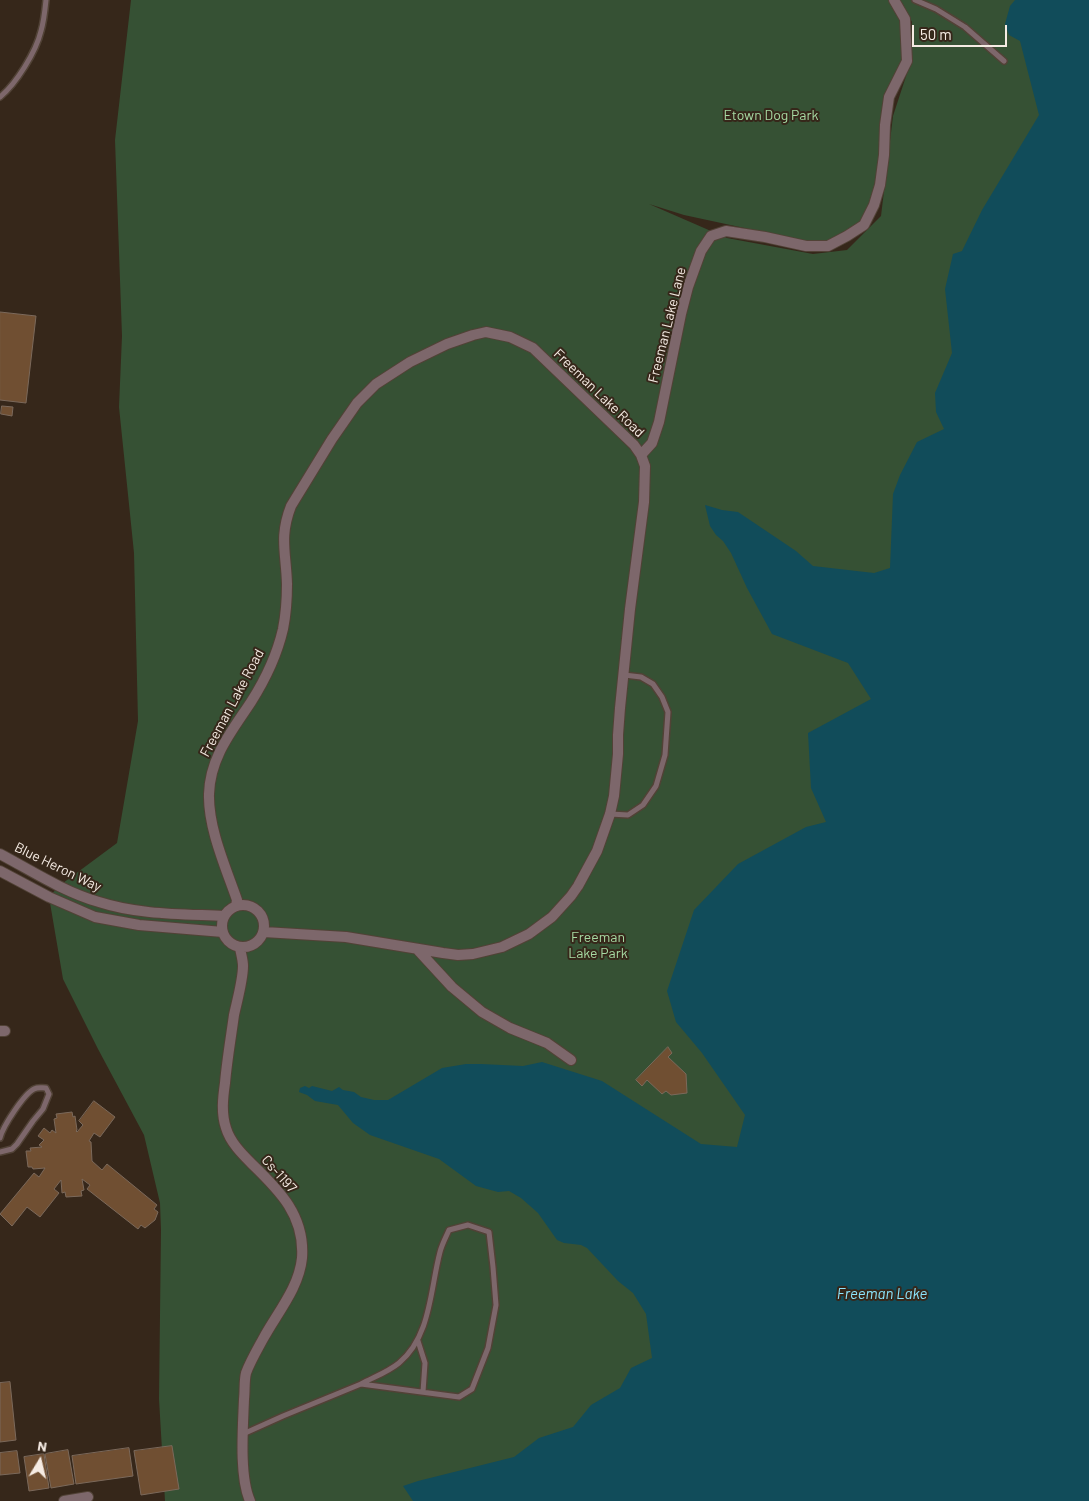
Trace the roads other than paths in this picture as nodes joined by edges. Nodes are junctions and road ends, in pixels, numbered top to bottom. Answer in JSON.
{"nodes":[{"id":1,"x":46,"y":0,"type":"edge"},
{"id":2,"x":894,"y":0,"type":"edge"},
{"id":3,"x":915,"y":0,"type":"edge"},
{"id":4,"x":1004,"y":61,"type":"dead end"},
{"id":5,"x":0,"y":97,"type":"edge"},
{"id":6,"x":641,"y":455,"type":"junction"},
{"id":7,"x":624,"y":674,"type":"junction"},
{"id":8,"x":610,"y":814,"type":"junction"},
{"id":9,"x":0,"y":854,"type":"edge"},
{"id":10,"x":0,"y":871,"type":"edge"},
{"id":11,"x":236,"y":906,"type":"junction"},
{"id":12,"x":224,"y":916,"type":"junction"},
{"id":13,"x":223,"y":932,"type":"junction"},
{"id":14,"x":264,"y":932,"type":"junction"},
{"id":15,"x":240,"y":948,"type":"junction"},
{"id":16,"x":417,"y":949,"type":"junction"},
{"id":17,"x":571,"y":1060,"type":"dead end"},
{"id":18,"x":0,"y":1138,"type":"edge"},
{"id":19,"x":0,"y":1152,"type":"edge"},
{"id":20,"x":418,"y":1340,"type":"junction"},
{"id":21,"x":361,"y":1384,"type":"junction"},
{"id":22,"x":423,"y":1392,"type":"junction"},
{"id":23,"x":242,"y":1434,"type":"junction"},
{"id":24,"x":88,"y":1497,"type":"dead end"},
{"id":25,"x":64,"y":1501,"type":"edge"},
{"id":26,"x":250,"y":1501,"type":"edge"}],
"edges":[{"from":1,"to":5,"type":"lane"},
{"from":2,"to":6,"type":"street","name":"Freeman Lake Lane"},
{"from":3,"to":4,"type":"lane"},
{"from":6,"to":7,"type":"street","name":"Freeman Lake Road"},
{"from":6,"to":11,"type":"street","name":"Freeman Lake Road"},
{"from":7,"to":8,"type":"street","name":"Freeman Lake Road"},
{"from":7,"to":8,"type":"lane"},
{"from":8,"to":16,"type":"street","name":"Freeman Lake Road"},
{"from":9,"to":12,"type":"street","name":"Blue Heron Way"},
{"from":10,"to":13,"type":"street","name":"Blue Heron Way"},
{"from":11,"to":12,"type":"street"},
{"from":11,"to":14,"type":"street"},
{"from":12,"to":13,"type":"street"},
{"from":13,"to":15,"type":"street"},
{"from":14,"to":15,"type":"street"},
{"from":14,"to":16,"type":"street","name":"Freeman Lake Road"},
{"from":15,"to":23,"type":"street","name":"Cs-1197"},
{"from":16,"to":17,"type":"street"},
{"from":18,"to":19,"type":"lane"},
{"from":20,"to":21,"type":"lane"},
{"from":20,"to":22,"type":"lane"},
{"from":20,"to":22,"type":"lane"},
{"from":21,"to":22,"type":"lane"},
{"from":21,"to":23,"type":"lane"},
{"from":23,"to":26,"type":"street","name":"Cs-1197"},
{"from":24,"to":25,"type":"street"}]}
